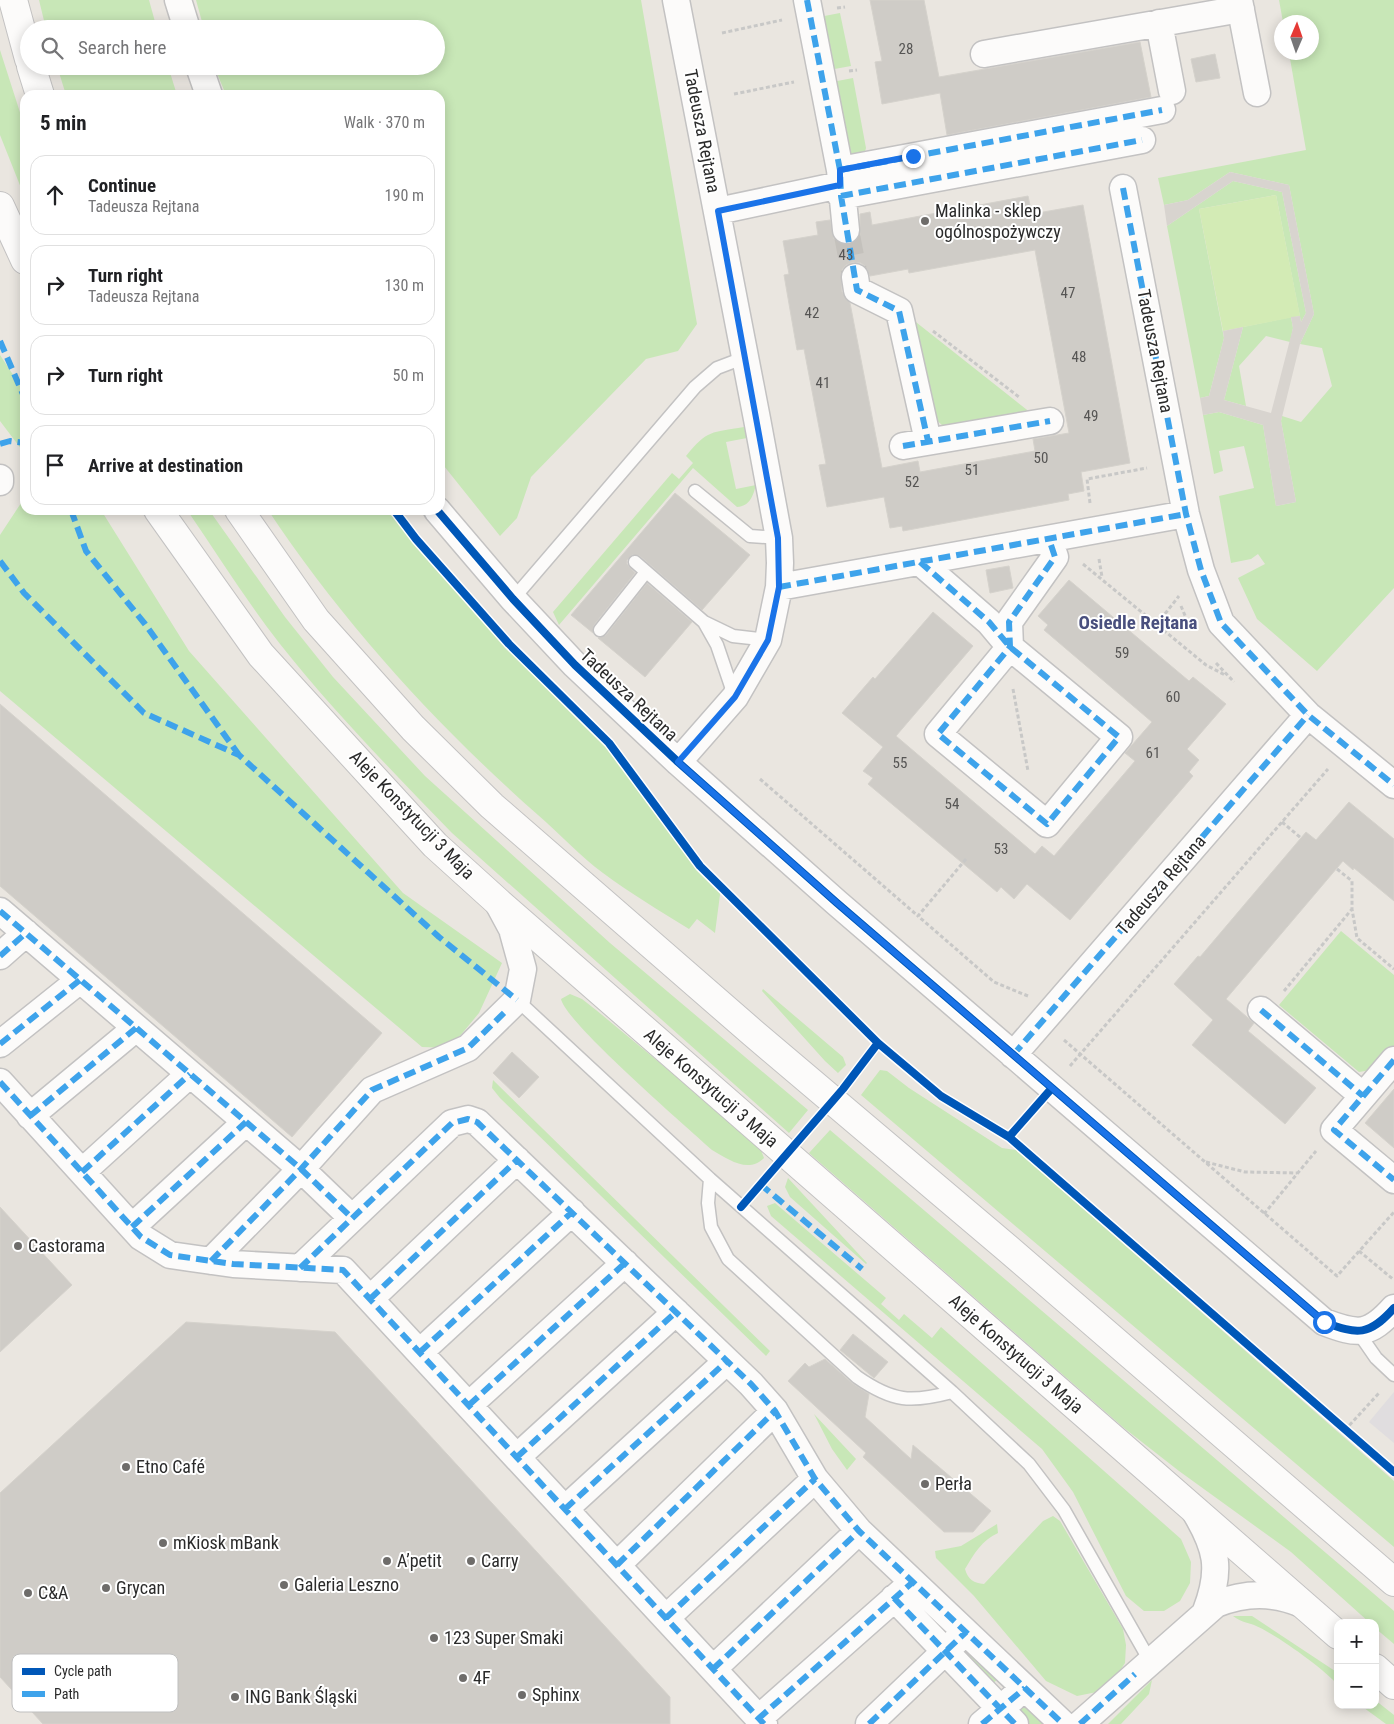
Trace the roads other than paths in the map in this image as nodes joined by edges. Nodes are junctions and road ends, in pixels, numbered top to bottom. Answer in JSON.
{"nodes":[{"id":1,"x":13,"y":0,"type":"edge"},
{"id":2,"x":178,"y":0,"type":"edge"},
{"id":3,"x":676,"y":0,"type":"edge"},
{"id":4,"x":806,"y":0,"type":"edge"},
{"id":5,"x":1240,"y":5,"type":"edge"},
{"id":6,"x":184,"y":20,"type":"edge"},
{"id":7,"x":1159,"y":23,"type":"junction"},
{"id":8,"x":20,"y":26,"type":"edge"},
{"id":9,"x":984,"y":54,"type":"dead end"},
{"id":10,"x":34,"y":75,"type":"edge"},
{"id":11,"x":202,"y":75,"type":"edge"},
{"id":12,"x":38,"y":90,"type":"edge"},
{"id":13,"x":207,"y":90,"type":"edge"},
{"id":14,"x":1257,"y":93,"type":"dead end"},
{"id":15,"x":1142,"y":140,"type":"dead end"},
{"id":16,"x":840,"y":184,"type":"junction"},
{"id":17,"x":1123,"y":188,"type":"dead end"},
{"id":18,"x":0,"y":206,"type":"edge"},
{"id":19,"x":718,"y":211,"type":"junction"},
{"id":20,"x":846,"y":230,"type":"tunnel mouth"},
{"id":21,"x":20,"y":249,"type":"edge"},
{"id":22,"x":855,"y":277,"type":"tunnel mouth"},
{"id":23,"x":746,"y":357,"type":"junction"},
{"id":24,"x":1050,"y":421,"type":"road end"},
{"id":25,"x":928,"y":441,"type":"junction"},
{"id":26,"x":903,"y":446,"type":"dead end"},
{"id":27,"x":695,"y":491,"type":"dead end"},
{"id":28,"x":1186,"y":514,"type":"junction"},
{"id":29,"x":162,"y":515,"type":"edge"},
{"id":30,"x":242,"y":515,"type":"edge"},
{"id":31,"x":441,"y":515,"type":"edge"},
{"id":32,"x":778,"y":538,"type":"junction"},
{"id":33,"x":1052,"y":548,"type":"junction"},
{"id":34,"x":635,"y":562,"type":"dead end"},
{"id":35,"x":920,"y":562,"type":"junction"},
{"id":36,"x":646,"y":572,"type":"junction"},
{"id":37,"x":779,"y":587,"type":"junction"},
{"id":38,"x":513,"y":599,"type":"junction"},
{"id":39,"x":704,"y":622,"type":"junction"},
{"id":40,"x":600,"y":630,"type":"dead end"},
{"id":41,"x":768,"y":640,"type":"junction"},
{"id":42,"x":1008,"y":649,"type":"junction"},
{"id":43,"x":735,"y":697,"type":"junction"},
{"id":44,"x":1308,"y":715,"type":"junction"},
{"id":45,"x":678,"y":762,"type":"junction"},
{"id":46,"x":1394,"y":786,"type":"edge"},
{"id":47,"x":498,"y":902,"type":"junction"},
{"id":48,"x":0,"y":911,"type":"edge"},
{"id":49,"x":26,"y":933,"type":"junction"},
{"id":50,"x":0,"y":956,"type":"edge"},
{"id":51,"x":80,"y":980,"type":"junction"},
{"id":52,"x":517,"y":1000,"type":"junction"},
{"id":53,"x":1263,"y":1012,"type":"road end"},
{"id":54,"x":136,"y":1028,"type":"junction"},
{"id":55,"x":0,"y":1044,"type":"edge"},
{"id":56,"x":1013,"y":1055,"type":"junction"},
{"id":57,"x":1394,"y":1060,"type":"edge"},
{"id":58,"x":190,"y":1074,"type":"junction"},
{"id":59,"x":0,"y":1082,"type":"edge"},
{"id":60,"x":1363,"y":1096,"type":"junction"},
{"id":61,"x":30,"y":1116,"type":"junction"},
{"id":62,"x":246,"y":1122,"type":"junction"},
{"id":63,"x":517,"y":1160,"type":"junction"},
{"id":64,"x":301,"y":1169,"type":"junction"},
{"id":65,"x":82,"y":1172,"type":"junction"},
{"id":66,"x":710,"y":1180,"type":"junction"},
{"id":67,"x":1394,"y":1180,"type":"edge"},
{"id":68,"x":572,"y":1212,"type":"junction"},
{"id":69,"x":352,"y":1218,"type":"junction"},
{"id":70,"x":132,"y":1227,"type":"junction"},
{"id":71,"x":211,"y":1261,"type":"junction"},
{"id":72,"x":625,"y":1263,"type":"junction"},
{"id":73,"x":300,"y":1268,"type":"junction"},
{"id":74,"x":370,"y":1299,"type":"junction"},
{"id":75,"x":1394,"y":1308,"type":"edge"},
{"id":76,"x":676,"y":1312,"type":"junction"},
{"id":77,"x":1358,"y":1332,"type":"junction"},
{"id":78,"x":420,"y":1352,"type":"junction"},
{"id":79,"x":727,"y":1361,"type":"junction"},
{"id":80,"x":1394,"y":1374,"type":"edge"},
{"id":81,"x":952,"y":1392,"type":"junction"},
{"id":82,"x":469,"y":1405,"type":"junction"},
{"id":83,"x":775,"y":1412,"type":"junction"},
{"id":84,"x":517,"y":1457,"type":"junction"},
{"id":85,"x":815,"y":1479,"type":"junction"},
{"id":86,"x":1190,"y":1505,"type":"junction"},
{"id":87,"x":565,"y":1509,"type":"junction"},
{"id":88,"x":859,"y":1531,"type":"junction"},
{"id":89,"x":617,"y":1565,"type":"junction"},
{"id":90,"x":1394,"y":1582,"type":"edge"},
{"id":91,"x":904,"y":1590,"type":"junction"},
{"id":92,"x":1302,"y":1604,"type":"junction"},
{"id":93,"x":1206,"y":1610,"type":"junction"},
{"id":94,"x":666,"y":1618,"type":"junction"},
{"id":95,"x":966,"y":1632,"type":"junction"},
{"id":96,"x":1334,"y":1632,"type":"edge"},
{"id":97,"x":945,"y":1651,"type":"junction"},
{"id":98,"x":1150,"y":1661,"type":"junction"},
{"id":99,"x":713,"y":1669,"type":"junction"},
{"id":100,"x":1379,"y":1672,"type":"edge"},
{"id":101,"x":1394,"y":1685,"type":"edge"},
{"id":102,"x":1025,"y":1688,"type":"junction"},
{"id":103,"x":999,"y":1719,"type":"edge"},
{"id":104,"x":761,"y":1721,"type":"edge"},
{"id":105,"x":869,"y":1724,"type":"edge"},
{"id":106,"x":1063,"y":1724,"type":"edge"},
{"id":107,"x":1080,"y":1724,"type":"edge"}],
"edges":[{"from":1,"to":8,"type":"main road"},
{"from":2,"to":6,"type":"street"},
{"from":3,"to":19,"type":"street","name":"Tadeusza Rejtana"},
{"from":4,"to":16,"type":"street"},
{"from":5,"to":7,"type":"street"},
{"from":5,"to":14,"type":"street"},
{"from":7,"to":9,"type":"street"},
{"from":7,"to":16,"type":"street"},
{"from":10,"to":12,"type":"main road"},
{"from":11,"to":13,"type":"street"},
{"from":15,"to":16,"type":"street"},
{"from":16,"to":19,"type":"street"},
{"from":16,"to":20,"type":"street"},
{"from":17,"to":28,"type":"street","name":"Tadeusza Rejtana"},
{"from":18,"to":21,"type":"main road"},
{"from":19,"to":23,"type":"street","name":"Tadeusza Rejtana"},
{"from":22,"to":25,"type":"street"},
{"from":23,"to":32,"type":"street","name":"Tadeusza Rejtana"},
{"from":23,"to":38,"type":"lane"},
{"from":24,"to":25,"type":"street"},
{"from":25,"to":26,"type":"street"},
{"from":27,"to":32,"type":"lane"},
{"from":28,"to":33,"type":"street"},
{"from":28,"to":44,"type":"street","name":"Tadeusza Rejtana"},
{"from":29,"to":47,"type":"main road","name":"Aleje Konstytucji 3 Maja"},
{"from":30,"to":90,"type":"main road"},
{"from":31,"to":38,"type":"street","name":"Tadeusza Rejtana"},
{"from":32,"to":37,"type":"street","name":"Tadeusza Rejtana"},
{"from":33,"to":35,"type":"street"},
{"from":33,"to":42,"type":"street"},
{"from":34,"to":36,"type":"lane"},
{"from":35,"to":37,"type":"street"},
{"from":35,"to":42,"type":"street"},
{"from":36,"to":39,"type":"lane"},
{"from":36,"to":40,"type":"lane"},
{"from":37,"to":41,"type":"street","name":"Tadeusza Rejtana"},
{"from":38,"to":45,"type":"street","name":"Tadeusza Rejtana"},
{"from":39,"to":41,"type":"lane"},
{"from":39,"to":43,"type":"lane"},
{"from":41,"to":43,"type":"street","name":"Tadeusza Rejtana"},
{"from":42,"to":42,"type":"street"},
{"from":43,"to":45,"type":"street","name":"Tadeusza Rejtana"},
{"from":44,"to":46,"type":"street","name":"Tadeusza Rejtana"},
{"from":44,"to":56,"type":"street","name":"Tadeusza Rejtana"},
{"from":45,"to":56,"type":"street","name":"Tadeusza Rejtana"},
{"from":47,"to":52,"type":"street"},
{"from":47,"to":86,"type":"main road","name":"Aleje Konstytucji 3 Maja"},
{"from":48,"to":49,"type":"street"},
{"from":49,"to":50,"type":"street"},
{"from":49,"to":51,"type":"street"},
{"from":51,"to":54,"type":"street"},
{"from":51,"to":55,"type":"street"},
{"from":52,"to":64,"type":"street"},
{"from":52,"to":66,"type":"lane"},
{"from":53,"to":60,"type":"street"},
{"from":54,"to":58,"type":"street"},
{"from":54,"to":61,"type":"street"},
{"from":56,"to":77,"type":"street","name":"Tadeusza Rejtana"},
{"from":57,"to":60,"type":"street"},
{"from":58,"to":62,"type":"street"},
{"from":58,"to":65,"type":"street"},
{"from":59,"to":61,"type":"street"},
{"from":60,"to":67,"type":"street"},
{"from":61,"to":65,"type":"street"},
{"from":62,"to":64,"type":"street"},
{"from":62,"to":70,"type":"street"},
{"from":63,"to":68,"type":"street"},
{"from":63,"to":69,"type":"street"},
{"from":63,"to":74,"type":"street"},
{"from":64,"to":69,"type":"street"},
{"from":64,"to":71,"type":"street"},
{"from":65,"to":70,"type":"street"},
{"from":66,"to":81,"type":"lane"},
{"from":66,"to":81,"type":"lane"},
{"from":68,"to":72,"type":"street"},
{"from":68,"to":78,"type":"street"},
{"from":69,"to":73,"type":"street"},
{"from":70,"to":71,"type":"street"},
{"from":71,"to":73,"type":"street"},
{"from":72,"to":76,"type":"street"},
{"from":72,"to":82,"type":"street"},
{"from":73,"to":74,"type":"street"},
{"from":74,"to":78,"type":"street"},
{"from":75,"to":77,"type":"street"},
{"from":76,"to":79,"type":"street"},
{"from":76,"to":84,"type":"street"},
{"from":77,"to":80,"type":"lane"},
{"from":78,"to":82,"type":"street"},
{"from":79,"to":83,"type":"street"},
{"from":79,"to":87,"type":"street"},
{"from":81,"to":98,"type":"lane"},
{"from":82,"to":84,"type":"street"},
{"from":83,"to":85,"type":"street"},
{"from":83,"to":89,"type":"street"},
{"from":84,"to":87,"type":"street"},
{"from":85,"to":88,"type":"street"},
{"from":85,"to":94,"type":"street"},
{"from":86,"to":92,"type":"main road","name":"Aleje Konstytucji 3 Maja"},
{"from":86,"to":93,"type":"street"},
{"from":87,"to":89,"type":"street"},
{"from":88,"to":91,"type":"street"},
{"from":88,"to":99,"type":"street"},
{"from":89,"to":94,"type":"street"},
{"from":91,"to":95,"type":"street"},
{"from":91,"to":97,"type":"street"},
{"from":91,"to":104,"type":"street"},
{"from":92,"to":93,"type":"street"},
{"from":92,"to":96,"type":"main road","name":"Aleje Konstytucji 3 Maja"},
{"from":93,"to":98,"type":"street"},
{"from":94,"to":99,"type":"street"},
{"from":95,"to":97,"type":"street"},
{"from":95,"to":102,"type":"street"},
{"from":97,"to":103,"type":"street"},
{"from":97,"to":105,"type":"street"},
{"from":98,"to":107,"type":"street"},
{"from":99,"to":104,"type":"street"},
{"from":100,"to":101,"type":"main road"},
{"from":102,"to":103,"type":"street"},
{"from":102,"to":106,"type":"street"}]}
